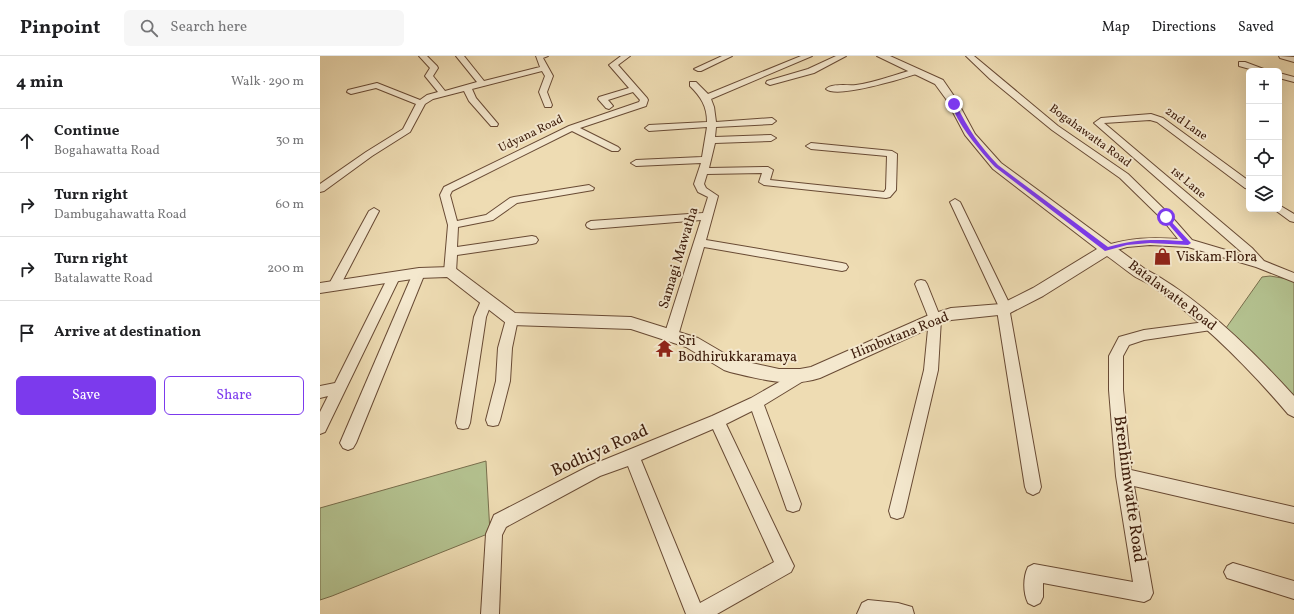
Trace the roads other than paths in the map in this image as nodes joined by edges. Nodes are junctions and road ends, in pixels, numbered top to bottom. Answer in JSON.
{"nodes":[{"id":1,"x":423,"y":56,"type":"edge"},
{"id":2,"x":460,"y":56,"type":"edge"},
{"id":3,"x":540,"y":56,"type":"edge"},
{"id":4,"x":626,"y":56,"type":"edge"},
{"id":5,"x":728,"y":56,"type":"edge"},
{"id":6,"x":808,"y":56,"type":"edge"},
{"id":7,"x":842,"y":56,"type":"edge"},
{"id":8,"x":883,"y":56,"type":"edge"},
{"id":9,"x":970,"y":56,"type":"edge"},
{"id":10,"x":1283,"y":56,"type":"edge"},
{"id":11,"x":1294,"y":60,"type":"edge"},
{"id":12,"x":1242,"y":64,"type":"dead end"},
{"id":13,"x":544,"y":68,"type":"junction"},
{"id":14,"x":1256,"y":68,"type":"edge"},
{"id":15,"x":698,"y":69,"type":"dead end"},
{"id":16,"x":916,"y":71,"type":"junction"},
{"id":17,"x":1282,"y":76,"type":"edge"},
{"id":18,"x":1294,"y":80,"type":"edge"},
{"id":19,"x":482,"y":83,"type":"junction"},
{"id":20,"x":770,"y":83,"type":"dead end"},
{"id":21,"x":693,"y":84,"type":"dead end"},
{"id":22,"x":467,"y":87,"type":"junction"},
{"id":23,"x":634,"y":89,"type":"junction"},
{"id":24,"x":830,"y":89,"type":"dead end"},
{"id":25,"x":351,"y":92,"type":"dead end"},
{"id":26,"x":443,"y":93,"type":"junction"},
{"id":27,"x":706,"y":98,"type":"junction"},
{"id":28,"x":421,"y":103,"type":"junction"},
{"id":29,"x":548,"y":105,"type":"dead end"},
{"id":30,"x":609,"y":106,"type":"dead end"},
{"id":31,"x":772,"y":121,"type":"dead end"},
{"id":32,"x":1098,"y":123,"type":"joint"},
{"id":33,"x":494,"y":124,"type":"dead end"},
{"id":34,"x":712,"y":124,"type":"junction"},
{"id":35,"x":572,"y":128,"type":"junction"},
{"id":36,"x":649,"y":128,"type":"dead end"},
{"id":37,"x":770,"y":138,"type":"dead end"},
{"id":38,"x":710,"y":140,"type":"junction"},
{"id":39,"x":811,"y":146,"type":"dead end"},
{"id":40,"x":615,"y":149,"type":"dead end"},
{"id":41,"x":706,"y":160,"type":"junction"},
{"id":42,"x":636,"y":163,"type":"dead end"},
{"id":43,"x":704,"y":171,"type":"junction"},
{"id":44,"x":1246,"y":184,"type":"edge"},
{"id":45,"x":589,"y":188,"type":"dead end"},
{"id":46,"x":320,"y":189,"type":"edge"},
{"id":47,"x":955,"y":202,"type":"dead end"},
{"id":48,"x":1282,"y":210,"type":"edge"},
{"id":49,"x":374,"y":211,"type":"dead end"},
{"id":50,"x":708,"y":216,"type":"junction"},
{"id":51,"x":1294,"y":219,"type":"edge"},
{"id":52,"x":453,"y":225,"type":"junction"},
{"id":53,"x":590,"y":225,"type":"dead end"},
{"id":54,"x":532,"y":240,"type":"dead end"},
{"id":55,"x":701,"y":243,"type":"junction"},
{"id":56,"x":1188,"y":243,"type":"junction"},
{"id":57,"x":1107,"y":249,"type":"junction"},
{"id":58,"x":451,"y":252,"type":"junction"},
{"id":59,"x":1260,"y":264,"type":"junction"},
{"id":60,"x":842,"y":267,"type":"dead end"},
{"id":61,"x":450,"y":272,"type":"junction"},
{"id":62,"x":419,"y":273,"type":"junction"},
{"id":63,"x":394,"y":277,"type":"junction"},
{"id":64,"x":1294,"y":278,"type":"edge"},
{"id":65,"x":921,"y":284,"type":"dead end"},
{"id":66,"x":327,"y":287,"type":"edge"},
{"id":67,"x":487,"y":299,"type":"junction"},
{"id":68,"x":1004,"y":310,"type":"junction"},
{"id":69,"x":512,"y":319,"type":"junction"},
{"id":70,"x":935,"y":319,"type":"junction"},
{"id":71,"x":1213,"y":326,"type":"junction"},
{"id":72,"x":671,"y":336,"type":"junction"},
{"id":73,"x":800,"y":376,"type":"junction"},
{"id":74,"x":339,"y":388,"type":"junction"},
{"id":75,"x":320,"y":392,"type":"edge"},
{"id":76,"x":756,"y":402,"type":"junction"},
{"id":77,"x":1294,"y":409,"type":"edge"},
{"id":78,"x":494,"y":420,"type":"dead end"},
{"id":79,"x":718,"y":421,"type":"junction"},
{"id":80,"x":463,"y":423,"type":"dead end"},
{"id":81,"x":320,"y":427,"type":"edge"},
{"id":82,"x":348,"y":443,"type":"dead end"},
{"id":83,"x":632,"y":457,"type":"junction"},
{"id":84,"x":1124,"y":476,"type":"junction"},
{"id":85,"x":1033,"y":487,"type":"dead end"},
{"id":86,"x":793,"y":504,"type":"dead end"},
{"id":87,"x":897,"y":511,"type":"dead end"},
{"id":88,"x":1294,"y":515,"type":"edge"},
{"id":89,"x":1232,"y":572,"type":"dead end"},
{"id":90,"x":1294,"y":590,"type":"edge"},
{"id":91,"x":1034,"y":597,"type":"dead end"},
{"id":92,"x":490,"y":614,"type":"edge"},
{"id":93,"x":695,"y":614,"type":"edge"},
{"id":94,"x":699,"y":614,"type":"edge"},
{"id":95,"x":866,"y":614,"type":"edge"},
{"id":96,"x":905,"y":614,"type":"edge"}],
"edges":[{"from":1,"to":26,"type":"street"},
{"from":2,"to":19,"type":"street"},
{"from":3,"to":13,"type":"street"},
{"from":4,"to":23,"type":"street","name":"Udyana Road"},
{"from":5,"to":15,"type":"street"},
{"from":6,"to":27,"type":"street"},
{"from":7,"to":20,"type":"street"},
{"from":8,"to":16,"type":"street","name":"Batalawatte Road"},
{"from":9,"to":56,"type":"street","name":"Bogahawatta Road"},
{"from":10,"to":11,"type":"street"},
{"from":12,"to":14,"type":"street"},
{"from":13,"to":19,"type":"street"},
{"from":13,"to":29,"type":"street"},
{"from":16,"to":24,"type":"street"},
{"from":16,"to":57,"type":"street","name":"Batalawatte Road"},
{"from":17,"to":18,"type":"street"},
{"from":19,"to":22,"type":"street"},
{"from":21,"to":27,"type":"street"},
{"from":22,"to":26,"type":"street"},
{"from":22,"to":33,"type":"street"},
{"from":23,"to":30,"type":"street"},
{"from":23,"to":35,"type":"street","name":"Udyana Road"},
{"from":25,"to":28,"type":"street"},
{"from":26,"to":28,"type":"street"},
{"from":27,"to":34,"type":"street","name":"Samagi Mawatha"},
{"from":28,"to":46,"type":"street"},
{"from":31,"to":34,"type":"street"},
{"from":32,"to":44,"type":"street","name":"2nd Lane"},
{"from":32,"to":59,"type":"street","name":"1st Lane"},
{"from":34,"to":36,"type":"street"},
{"from":34,"to":38,"type":"street","name":"Samagi Mawatha"},
{"from":35,"to":40,"type":"street"},
{"from":35,"to":52,"type":"street","name":"Udyana Road"},
{"from":37,"to":38,"type":"street"},
{"from":38,"to":41,"type":"street","name":"Samagi Mawatha"},
{"from":39,"to":43,"type":"street"},
{"from":41,"to":42,"type":"street"},
{"from":41,"to":43,"type":"street","name":"Samagi Mawatha"},
{"from":43,"to":50,"type":"street","name":"Samagi Mawatha"},
{"from":45,"to":52,"type":"street"},
{"from":47,"to":68,"type":"street"},
{"from":48,"to":51,"type":"street"},
{"from":49,"to":66,"type":"street"},
{"from":50,"to":53,"type":"street"},
{"from":50,"to":55,"type":"street","name":"Samagi Mawatha"},
{"from":52,"to":58,"type":"street","name":"Udyana Road"},
{"from":54,"to":58,"type":"street"},
{"from":55,"to":60,"type":"street"},
{"from":55,"to":72,"type":"street","name":"Samagi Mawatha"},
{"from":56,"to":57,"type":"street"},
{"from":56,"to":59,"type":"street"},
{"from":57,"to":68,"type":"street","name":"Himbutana Road"},
{"from":57,"to":71,"type":"street","name":"Batalawatte Road"},
{"from":58,"to":61,"type":"street","name":"Udyana Road"},
{"from":59,"to":64,"type":"street"},
{"from":61,"to":62,"type":"street"},
{"from":61,"to":67,"type":"street"},
{"from":62,"to":63,"type":"street"},
{"from":62,"to":82,"type":"street"},
{"from":63,"to":66,"type":"street"},
{"from":63,"to":74,"type":"street"},
{"from":65,"to":70,"type":"street"},
{"from":67,"to":69,"type":"street"},
{"from":67,"to":80,"type":"street"},
{"from":68,"to":70,"type":"street","name":"Himbutana Road"},
{"from":68,"to":85,"type":"street"},
{"from":69,"to":72,"type":"street","name":"Himbutana Road"},
{"from":69,"to":78,"type":"street"},
{"from":70,"to":73,"type":"street","name":"Himbutana Road"},
{"from":70,"to":87,"type":"street"},
{"from":71,"to":77,"type":"street","name":"Batalawatte Road"},
{"from":71,"to":84,"type":"street","name":"Brenhimwatte Road"},
{"from":72,"to":73,"type":"street","name":"Himbutana Road"},
{"from":73,"to":76,"type":"street","name":"Bodhiya Road"},
{"from":74,"to":75,"type":"street"},
{"from":74,"to":81,"type":"street"},
{"from":76,"to":79,"type":"street","name":"Bodhiya Road"},
{"from":76,"to":86,"type":"street"},
{"from":79,"to":83,"type":"street","name":"Bodhiya Road"},
{"from":79,"to":94,"type":"street"},
{"from":83,"to":92,"type":"street","name":"Bodhiya Road"},
{"from":83,"to":93,"type":"street"},
{"from":84,"to":88,"type":"street"},
{"from":84,"to":91,"type":"street","name":"Brenhimwatte Road"},
{"from":89,"to":90,"type":"street"},
{"from":95,"to":96,"type":"street"}]}
